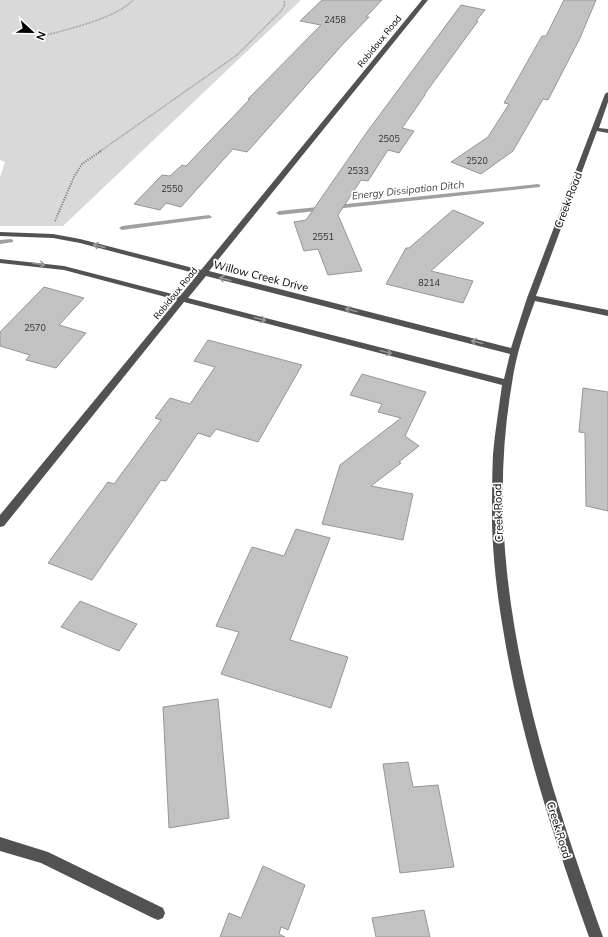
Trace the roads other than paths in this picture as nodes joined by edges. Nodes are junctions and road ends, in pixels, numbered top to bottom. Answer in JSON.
{"nodes":[{"id":1,"x":425,"y":0,"type":"edge"},
{"id":2,"x":608,"y":94,"type":"edge"},
{"id":3,"x":595,"y":129,"type":"junction"},
{"id":4,"x":608,"y":131,"type":"edge"},
{"id":5,"x":0,"y":234,"type":"edge"},
{"id":6,"x":0,"y":260,"type":"edge"},
{"id":7,"x":204,"y":273,"type":"junction"},
{"id":8,"x":531,"y":298,"type":"junction"},
{"id":9,"x":183,"y":299,"type":"junction"},
{"id":10,"x":608,"y":313,"type":"edge"},
{"id":11,"x":514,"y":352,"type":"junction"},
{"id":12,"x":507,"y":383,"type":"junction"},
{"id":13,"x":0,"y":523,"type":"edge"},
{"id":14,"x":0,"y":844,"type":"edge"},
{"id":15,"x":158,"y":913,"type":"dead end"},
{"id":16,"x":596,"y":937,"type":"edge"}],
"edges":[{"from":1,"to":7,"type":"street","name":"Robidoux Road"},
{"from":2,"to":3,"type":"street","name":"Creek Road"},
{"from":3,"to":4,"type":"street"},
{"from":3,"to":8,"type":"street","name":"Creek Road"},
{"from":7,"to":5,"type":"street","name":"Willow Creek Drive","one_way":true},
{"from":6,"to":9,"type":"street","one_way":true},
{"from":7,"to":9,"type":"street","name":"Robidoux Road"},
{"from":11,"to":7,"type":"street","name":"Willow Creek Drive","one_way":true},
{"from":8,"to":10,"type":"street"},
{"from":8,"to":11,"type":"street","name":"Creek Road"},
{"from":9,"to":12,"type":"street","one_way":true},
{"from":9,"to":13,"type":"street","name":"Robidoux Road"},
{"from":11,"to":12,"type":"street","name":"Creek Road"},
{"from":12,"to":16,"type":"street","name":"Creek Road"},
{"from":14,"to":15,"type":"street"}]}
